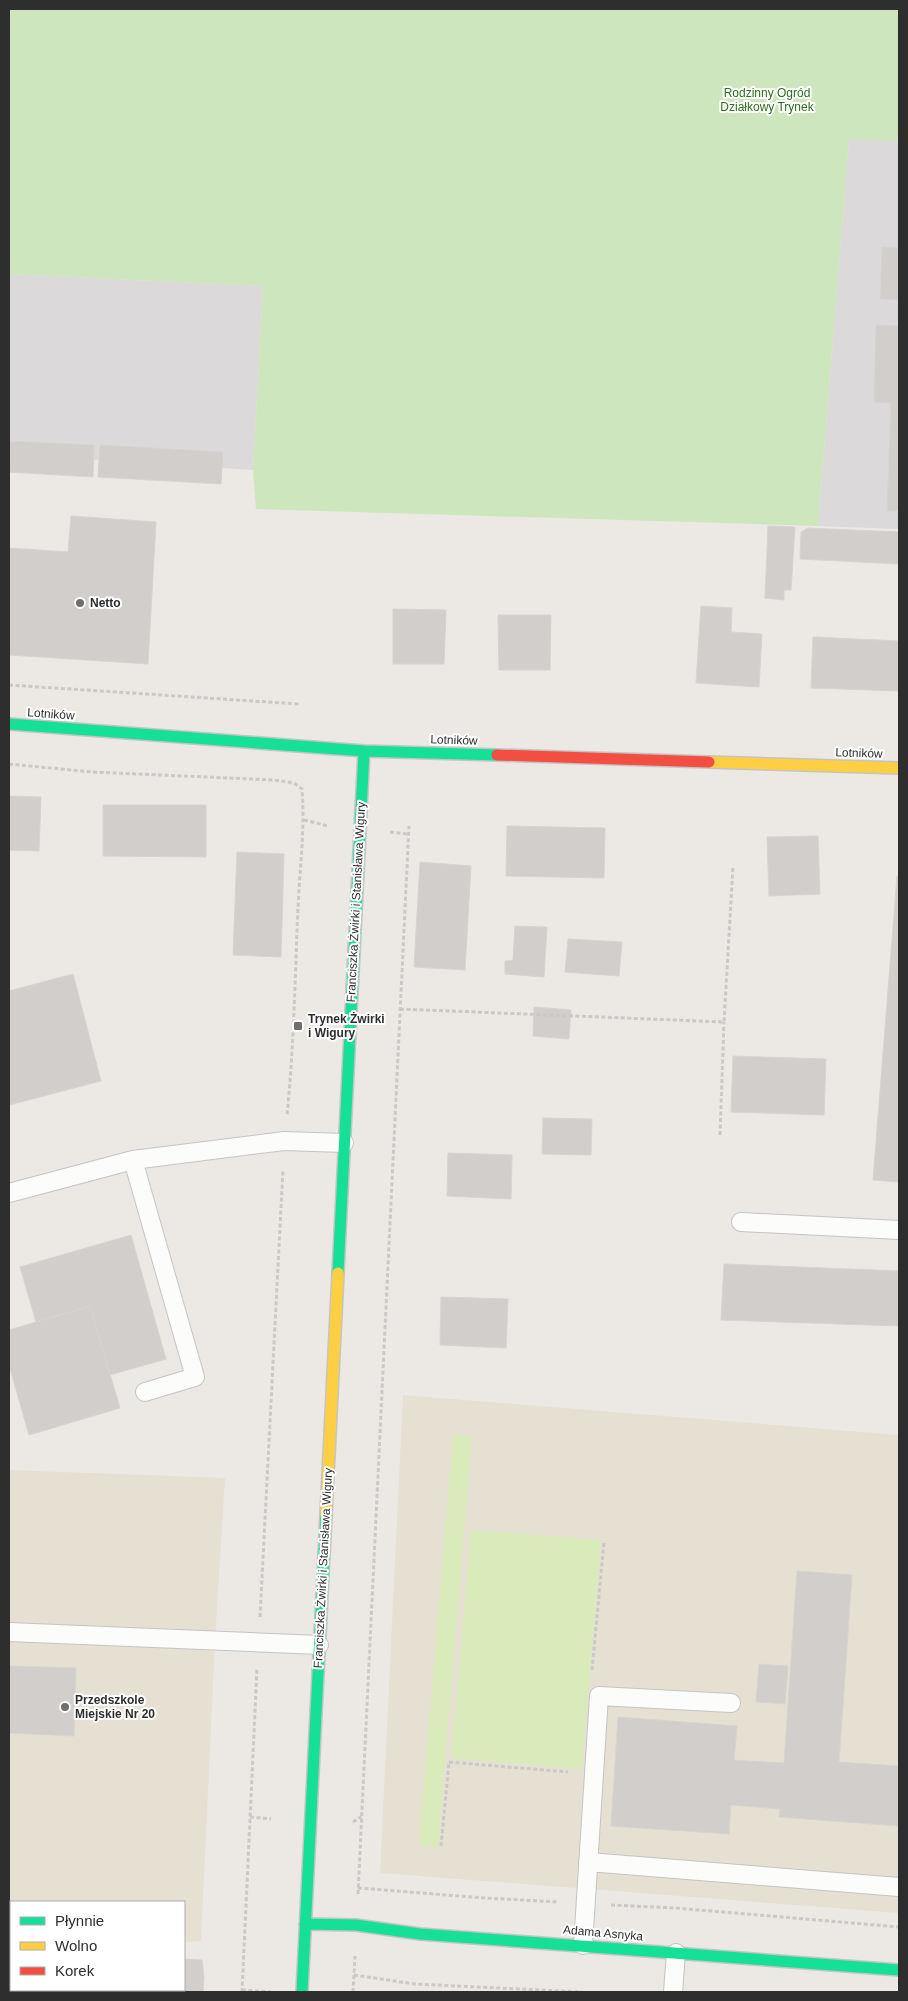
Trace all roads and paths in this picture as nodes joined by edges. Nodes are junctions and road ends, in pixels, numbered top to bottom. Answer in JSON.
{"nodes":[{"id":1,"x":9,"y":685,"type":"edge"},
{"id":2,"x":299,"y":704,"type":"dead end"},
{"id":3,"x":9,"y":724,"type":"edge"},
{"id":4,"x":364,"y":751,"type":"junction"},
{"id":5,"x":9,"y":764,"type":"edge"},
{"id":6,"x":899,"y":768,"type":"edge"},
{"id":7,"x":304,"y":820,"type":"junction"},
{"id":8,"x":328,"y":826,"type":"dead end"},
{"id":9,"x":409,"y":826,"type":"dead end"},
{"id":10,"x":385,"y":832,"type":"dead end"},
{"id":11,"x":408,"y":834,"type":"junction"},
{"id":12,"x":733,"y":866,"type":"dead end"},
{"id":13,"x":400,"y":1009,"type":"junction"},
{"id":14,"x":724,"y":1022,"type":"junction"},
{"id":15,"x":720,"y":1135,"type":"dead end"},
{"id":16,"x":284,"y":1141,"type":"junction"},
{"id":17,"x":344,"y":1143,"type":"junction"},
{"id":18,"x":133,"y":1160,"type":"junction"},
{"id":19,"x":9,"y":1193,"type":"edge"},
{"id":20,"x":741,"y":1222,"type":"dead end"},
{"id":21,"x":899,"y":1230,"type":"edge"},
{"id":22,"x":144,"y":1392,"type":"dead end"},
{"id":23,"x":9,"y":1632,"type":"edge"},
{"id":24,"x":258,"y":1642,"type":"junction"},
{"id":25,"x":319,"y":1644,"type":"junction"},
{"id":26,"x":732,"y":1703,"type":"dead end"},
{"id":27,"x":568,"y":1772,"type":"dead end"},
{"id":28,"x":250,"y":1817,"type":"junction"},
{"id":29,"x":361,"y":1817,"type":"junction"},
{"id":30,"x":271,"y":1819,"type":"dead end"},
{"id":31,"x":353,"y":1822,"type":"dead end"},
{"id":32,"x":441,"y":1846,"type":"dead end"},
{"id":33,"x":588,"y":1862,"type":"junction"},
{"id":34,"x":899,"y":1887,"type":"edge"},
{"id":35,"x":358,"y":1888,"type":"junction"},
{"id":36,"x":585,"y":1904,"type":"junction"},
{"id":37,"x":305,"y":1924,"type":"junction"},
{"id":38,"x":356,"y":1925,"type":"junction"},
{"id":39,"x":899,"y":1927,"type":"edge"},
{"id":40,"x":583,"y":1945,"type":"junction"},
{"id":41,"x":676,"y":1953,"type":"junction"},
{"id":42,"x":899,"y":1970,"type":"edge"},
{"id":43,"x":354,"y":1975,"type":"junction"},
{"id":44,"x":242,"y":1991,"type":"edge"},
{"id":45,"x":277,"y":1992,"type":"edge"},
{"id":46,"x":302,"y":1992,"type":"edge"},
{"id":47,"x":353,"y":1992,"type":"edge"},
{"id":48,"x":582,"y":1992,"type":"edge"},
{"id":49,"x":673,"y":1992,"type":"edge"}],
"edges":[{"from":1,"to":2,"type":"path"},
{"from":3,"to":4,"type":"street","name":"Lotników"},
{"from":4,"to":6,"type":"street","name":"Lotników"},
{"from":4,"to":17,"type":"street","name":"Franciszka Żwirki i Stanisława Wigury"},
{"from":5,"to":7,"type":"path"},
{"from":7,"to":8,"type":"path"},
{"from":7,"to":16,"type":"path"},
{"from":9,"to":11,"type":"path"},
{"from":10,"to":11,"type":"path"},
{"from":11,"to":13,"type":"path"},
{"from":12,"to":14,"type":"path"},
{"from":13,"to":14,"type":"path"},
{"from":13,"to":29,"type":"path"},
{"from":14,"to":15,"type":"path"},
{"from":16,"to":17,"type":"lane"},
{"from":16,"to":18,"type":"lane"},
{"from":16,"to":24,"type":"path"},
{"from":17,"to":25,"type":"street","name":"Franciszka Żwirki i Stanisława Wigury"},
{"from":18,"to":19,"type":"lane"},
{"from":18,"to":22,"type":"lane"},
{"from":20,"to":21,"type":"lane"},
{"from":23,"to":24,"type":"lane"},
{"from":24,"to":25,"type":"lane"},
{"from":24,"to":28,"type":"path"},
{"from":25,"to":37,"type":"street","name":"Franciszka Żwirki i Stanisława Wigury"},
{"from":26,"to":33,"type":"lane"},
{"from":27,"to":32,"type":"path"},
{"from":28,"to":30,"type":"path"},
{"from":28,"to":44,"type":"path"},
{"from":29,"to":31,"type":"path"},
{"from":29,"to":35,"type":"path"},
{"from":33,"to":34,"type":"lane"},
{"from":33,"to":36,"type":"lane"},
{"from":35,"to":36,"type":"path"},
{"from":35,"to":38,"type":"path"},
{"from":36,"to":39,"type":"path"},
{"from":36,"to":40,"type":"lane"},
{"from":37,"to":38,"type":"street","name":"Adama Asnyka"},
{"from":37,"to":46,"type":"street","name":"Franciszka Żwirki i Stanisława Wigury"},
{"from":38,"to":40,"type":"street","name":"Adama Asnyka"},
{"from":38,"to":43,"type":"path"},
{"from":40,"to":41,"type":"street","name":"Adama Asnyka"},
{"from":41,"to":42,"type":"street","name":"Adama Asnyka"},
{"from":41,"to":49,"type":"lane"},
{"from":43,"to":47,"type":"path"},
{"from":43,"to":48,"type":"path"},
{"from":44,"to":45,"type":"path"}]}
